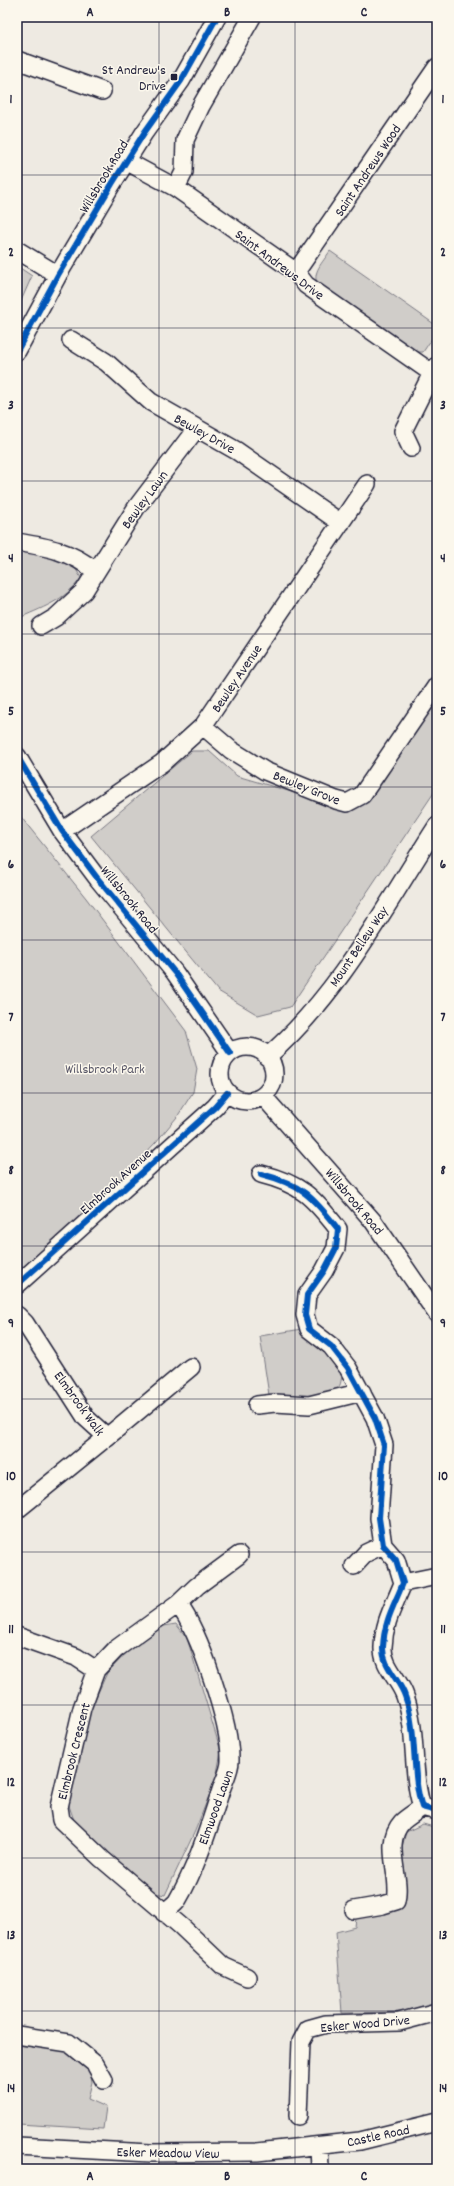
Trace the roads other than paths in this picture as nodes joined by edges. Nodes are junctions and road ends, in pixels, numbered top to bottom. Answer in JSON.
{"nodes":[{"id":1,"x":206,"y":17,"type":"edge"},
{"id":2,"x":217,"y":17,"type":"edge"},
{"id":3,"x":252,"y":17,"type":"edge"},
{"id":4,"x":17,"y":60,"type":"edge"},
{"id":5,"x":437,"y":67,"type":"edge"},
{"id":6,"x":184,"y":75,"type":"junction"},
{"id":7,"x":102,"y":91,"type":"dead end"},
{"id":8,"x":126,"y":161,"type":"junction"},
{"id":9,"x":176,"y":188,"type":"junction"},
{"id":10,"x":17,"y":250,"type":"edge"},
{"id":11,"x":296,"y":272,"type":"junction"},
{"id":12,"x":58,"y":275,"type":"junction"},
{"id":13,"x":71,"y":340,"type":"dead end"},
{"id":14,"x":17,"y":351,"type":"edge"},
{"id":15,"x":434,"y":369,"type":"edge"},
{"id":16,"x":196,"y":429,"type":"junction"},
{"id":17,"x":411,"y":448,"type":"dead end"},
{"id":18,"x":367,"y":484,"type":"dead end"},
{"id":19,"x":341,"y":523,"type":"junction"},
{"id":20,"x":17,"y":542,"type":"edge"},
{"id":21,"x":95,"y":571,"type":"junction"},
{"id":22,"x":41,"y":626,"type":"dead end"},
{"id":23,"x":437,"y":685,"type":"edge"},
{"id":24,"x":203,"y":726,"type":"junction"},
{"id":25,"x":17,"y":756,"type":"edge"},
{"id":26,"x":437,"y":826,"type":"edge"},
{"id":27,"x":62,"y":831,"type":"junction"},
{"id":28,"x":230,"y":1053,"type":"junction"},
{"id":29,"x":267,"y":1057,"type":"junction"},
{"id":30,"x":227,"y":1093,"type":"junction"},
{"id":31,"x":263,"y":1096,"type":"junction"},
{"id":32,"x":260,"y":1174,"type":"dead end"},
{"id":33,"x":17,"y":1285,"type":"edge"},
{"id":34,"x":437,"y":1314,"type":"edge"},
{"id":35,"x":17,"y":1315,"type":"edge"},
{"id":36,"x":191,"y":1367,"type":"dead end"},
{"id":37,"x":362,"y":1392,"type":"junction"},
{"id":38,"x":257,"y":1405,"type":"dead end"},
{"id":39,"x":107,"y":1437,"type":"junction"},
{"id":40,"x":17,"y":1510,"type":"edge"},
{"id":41,"x":383,"y":1545,"type":"junction"},
{"id":42,"x":239,"y":1555,"type":"dead end"},
{"id":43,"x":354,"y":1566,"type":"dead end"},
{"id":44,"x":437,"y":1576,"type":"edge"},
{"id":45,"x":403,"y":1583,"type":"junction"},
{"id":46,"x":178,"y":1604,"type":"junction"},
{"id":47,"x":17,"y":1636,"type":"edge"},
{"id":48,"x":96,"y":1670,"type":"junction"},
{"id":49,"x":429,"y":1809,"type":"edge"},
{"id":50,"x":354,"y":1910,"type":"dead end"},
{"id":51,"x":164,"y":1913,"type":"junction"},
{"id":52,"x":247,"y":1977,"type":"dead end"},
{"id":53,"x":437,"y":2012,"type":"edge"},
{"id":54,"x":17,"y":2035,"type":"edge"},
{"id":55,"x":104,"y":2080,"type":"dead end"},
{"id":56,"x":298,"y":2116,"type":"dead end"},
{"id":57,"x":437,"y":2122,"type":"edge"},
{"id":58,"x":17,"y":2146,"type":"edge"},
{"id":59,"x":319,"y":2146,"type":"junction"},
{"id":60,"x":320,"y":2169,"type":"edge"}],
"edges":[{"from":1,"to":6,"type":"street"},
{"from":2,"to":6,"type":"street","name":"Willsbrook Road"},
{"from":3,"to":9,"type":"street"},
{"from":4,"to":7,"type":"street"},
{"from":5,"to":11,"type":"street","name":"Saint Andrews Wood"},
{"from":6,"to":8,"type":"street","name":"Willsbrook Road"},
{"from":8,"to":9,"type":"street","name":"Saint Andrews Drive"},
{"from":8,"to":12,"type":"street","name":"Willsbrook Road"},
{"from":9,"to":11,"type":"street","name":"Saint Andrews Drive"},
{"from":10,"to":12,"type":"street"},
{"from":11,"to":15,"type":"street","name":"Saint Andrews Drive"},
{"from":12,"to":14,"type":"street","name":"Willsbrook Road"},
{"from":13,"to":16,"type":"street","name":"Bewley Drive"},
{"from":15,"to":17,"type":"street","name":"Saint Andrews Drive"},
{"from":16,"to":19,"type":"street","name":"Bewley Drive"},
{"from":16,"to":21,"type":"street","name":"Bewley Lawn"},
{"from":18,"to":19,"type":"street","name":"Bewley Avenue"},
{"from":19,"to":24,"type":"street","name":"Bewley Avenue"},
{"from":20,"to":21,"type":"street"},
{"from":21,"to":22,"type":"street","name":"Bewley Lawn"},
{"from":23,"to":24,"type":"street","name":"Bewley Grove"},
{"from":24,"to":27,"type":"street","name":"Bewley Avenue"},
{"from":25,"to":27,"type":"street","name":"Willsbrook Road"},
{"from":26,"to":29,"type":"street","name":"Mount Bellew Way"},
{"from":27,"to":28,"type":"street","name":"Willsbrook Road"},
{"from":28,"to":29,"type":"street"},
{"from":28,"to":30,"type":"street"},
{"from":29,"to":31,"type":"street"},
{"from":30,"to":31,"type":"street"},
{"from":30,"to":33,"type":"street","name":"Elmbrook Avenue"},
{"from":31,"to":34,"type":"street","name":"Willsbrook Road"},
{"from":32,"to":37,"type":"street"},
{"from":35,"to":39,"type":"street","name":"Elmbrook Walk"},
{"from":36,"to":39,"type":"street"},
{"from":37,"to":38,"type":"street"},
{"from":37,"to":41,"type":"street"},
{"from":39,"to":40,"type":"street","name":"Elmbrook Walk"},
{"from":41,"to":43,"type":"street"},
{"from":41,"to":45,"type":"street"},
{"from":42,"to":46,"type":"street","name":"Elmbrook Crescent"},
{"from":44,"to":45,"type":"street"},
{"from":45,"to":49,"type":"street"},
{"from":46,"to":48,"type":"street","name":"Elmbrook Crescent"},
{"from":46,"to":51,"type":"street","name":"Elmwood Lawn"},
{"from":47,"to":48,"type":"street"},
{"from":48,"to":51,"type":"street","name":"Elmbrook Crescent"},
{"from":49,"to":50,"type":"street"},
{"from":51,"to":52,"type":"street","name":"Elmbrook Crescent"},
{"from":53,"to":56,"type":"street","name":"Esker Wood Drive"},
{"from":54,"to":55,"type":"street"},
{"from":57,"to":59,"type":"street","name":"Castle Road"},
{"from":58,"to":59,"type":"street","name":"Esker Meadow View"},
{"from":59,"to":60,"type":"street"}]}
